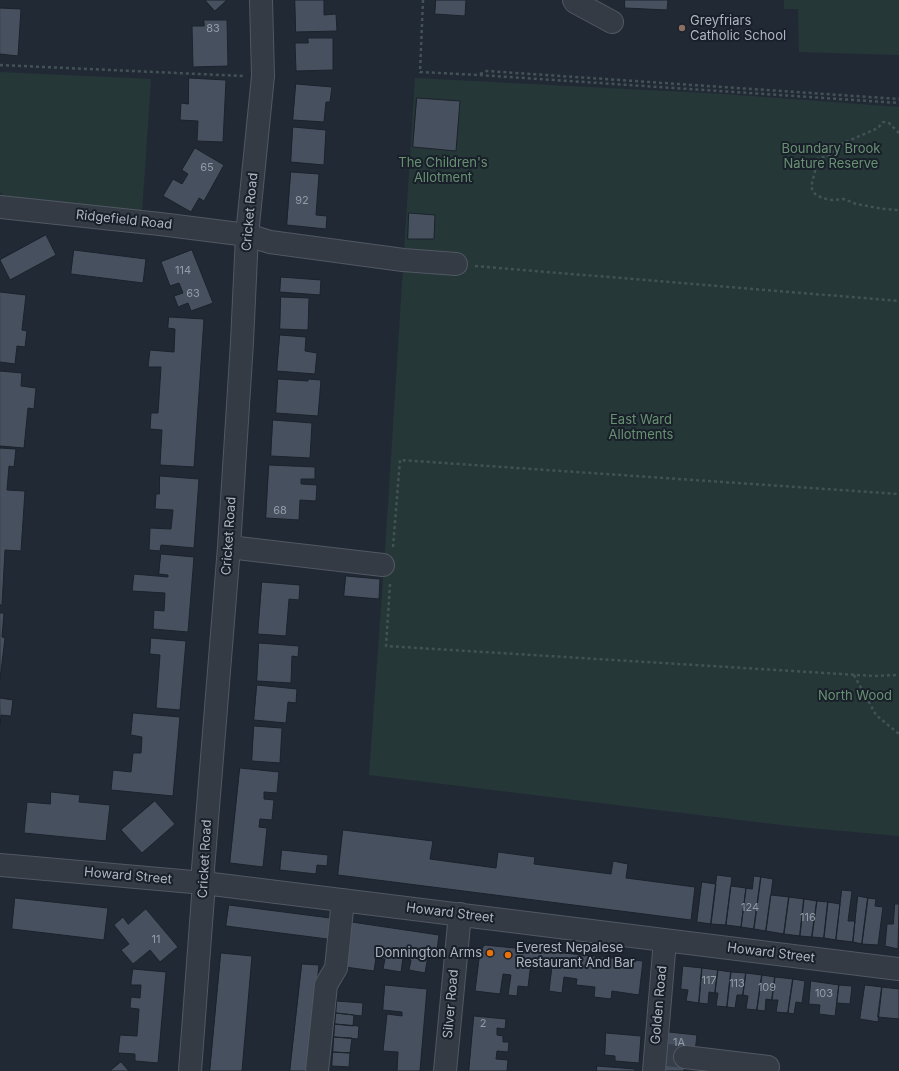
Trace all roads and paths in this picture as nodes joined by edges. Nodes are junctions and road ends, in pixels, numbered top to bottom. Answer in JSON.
{"nodes":[{"id":1,"x":261,"y":0,"type":"edge"},
{"id":2,"x":423,"y":0,"type":"edge"},
{"id":3,"x":574,"y":0,"type":"edge"},
{"id":4,"x":612,"y":22,"type":"dead end"},
{"id":5,"x":0,"y":65,"type":"edge"},
{"id":6,"x":480,"y":74,"type":"junction"},
{"id":7,"x":264,"y":76,"type":"junction"},
{"id":8,"x":899,"y":99,"type":"edge"},
{"id":9,"x":899,"y":102,"type":"edge"},
{"id":10,"x":899,"y":133,"type":"edge"},
{"id":11,"x":0,"y":207,"type":"edge"},
{"id":12,"x":899,"y":210,"type":"edge"},
{"id":13,"x":247,"y":235,"type":"junction"},
{"id":14,"x":456,"y":264,"type":"joint"},
{"id":15,"x":899,"y":301,"type":"edge"},
{"id":16,"x":899,"y":494,"type":"edge"},
{"id":17,"x":229,"y":547,"type":"junction"},
{"id":18,"x":387,"y":566,"type":"junction"},
{"id":19,"x":854,"y":674,"type":"junction"},
{"id":20,"x":899,"y":675,"type":"edge"},
{"id":21,"x":899,"y":734,"type":"edge"},
{"id":22,"x":0,"y":865,"type":"edge"},
{"id":23,"x":204,"y":883,"type":"junction"},
{"id":24,"x":343,"y":900,"type":"junction"},
{"id":25,"x":460,"y":914,"type":"junction"},
{"id":26,"x":665,"y":940,"type":"junction"},
{"id":27,"x":899,"y":969,"type":"edge"},
{"id":28,"x":665,"y":1059,"type":"edge"},
{"id":29,"x":768,"y":1067,"type":"dead end"},
{"id":30,"x":190,"y":1071,"type":"edge"},
{"id":31,"x":317,"y":1071,"type":"edge"},
{"id":32,"x":445,"y":1071,"type":"edge"}],
"edges":[{"from":1,"to":7,"type":"street","name":"Cricket Road"},
{"from":2,"to":6,"type":"path"},
{"from":3,"to":4,"type":"street"},
{"from":5,"to":7,"type":"path"},
{"from":6,"to":8,"type":"path"},
{"from":6,"to":9,"type":"path"},
{"from":7,"to":13,"type":"street","name":"Cricket Road"},
{"from":10,"to":12,"type":"path"},
{"from":11,"to":13,"type":"street","name":"Ridgefield Road"},
{"from":13,"to":14,"type":"street","name":"Ridgefield Road"},
{"from":13,"to":17,"type":"street","name":"Cricket Road"},
{"from":14,"to":15,"type":"path"},
{"from":16,"to":18,"type":"path"},
{"from":17,"to":18,"type":"street"},
{"from":17,"to":23,"type":"street","name":"Cricket Road"},
{"from":18,"to":19,"type":"path"},
{"from":19,"to":20,"type":"path"},
{"from":19,"to":21,"type":"path"},
{"from":22,"to":23,"type":"street","name":"Howard Street"},
{"from":23,"to":24,"type":"street","name":"Howard Street"},
{"from":23,"to":30,"type":"street","name":"Cricket Road"},
{"from":24,"to":25,"type":"street","name":"Howard Street"},
{"from":24,"to":31,"type":"street"},
{"from":25,"to":26,"type":"street","name":"Howard Street"},
{"from":25,"to":32,"type":"street","name":"Silver Road"},
{"from":26,"to":27,"type":"street","name":"Howard Street"},
{"from":26,"to":28,"type":"street","name":"Golden Road"},
{"from":28,"to":29,"type":"street"}]}
